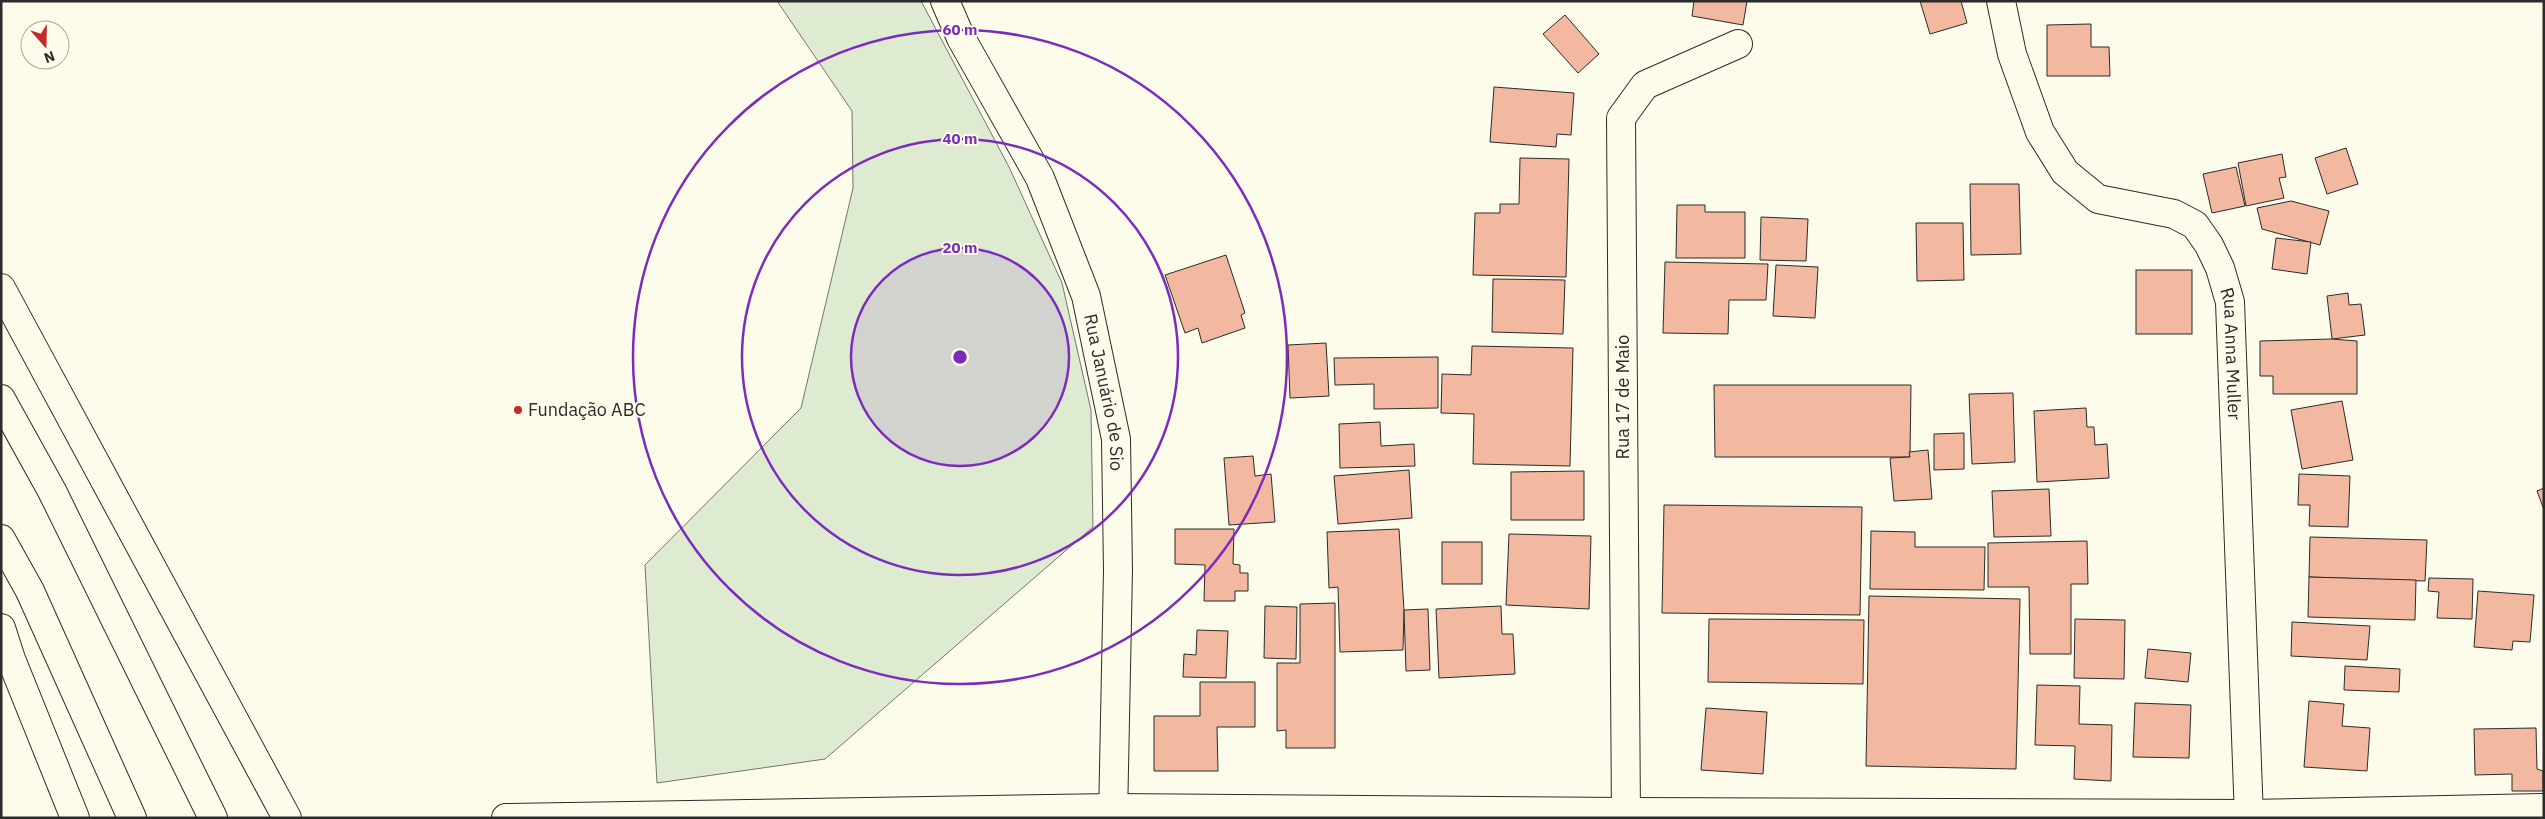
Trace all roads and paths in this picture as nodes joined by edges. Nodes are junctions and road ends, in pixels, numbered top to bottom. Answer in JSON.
{"nodes":[{"id":1,"x":945,"y":1,"type":"edge"},
{"id":2,"x":2001,"y":1,"type":"edge"},
{"id":3,"x":1738,"y":44,"type":"dead end"},
{"id":4,"x":1,"y":288,"type":"edge"},
{"id":5,"x":1,"y":399,"type":"edge"},
{"id":6,"x":1,"y":538,"type":"edge"},
{"id":7,"x":1,"y":628,"type":"edge"},
{"id":8,"x":2544,"y":808,"type":"edge"},
{"id":9,"x":1113,"y":813,"type":"edge"},
{"id":10,"x":1626,"y":815,"type":"edge"},
{"id":11,"x":2249,"y":816,"type":"edge"},
{"id":12,"x":75,"y":818,"type":"edge"},
{"id":13,"x":132,"y":818,"type":"edge"},
{"id":14,"x":213,"y":818,"type":"edge"},
{"id":15,"x":287,"y":818,"type":"edge"},
{"id":16,"x":506,"y":818,"type":"edge"}],
"edges":[{"from":1,"to":9,"type":"main road","name":"Rua Januário de Sio"},
{"from":2,"to":11,"type":"main road","name":"Rua Anna Muller"},
{"from":3,"to":10,"type":"main road","name":"Rua 17 de Maio"},
{"from":4,"to":15,"type":"main road"},
{"from":5,"to":14,"type":"main road"},
{"from":6,"to":13,"type":"main road"},
{"from":7,"to":12,"type":"main road"},
{"from":8,"to":11,"type":"main road"},
{"from":9,"to":10,"type":"main road"},
{"from":9,"to":16,"type":"main road"},
{"from":10,"to":11,"type":"main road"}]}
